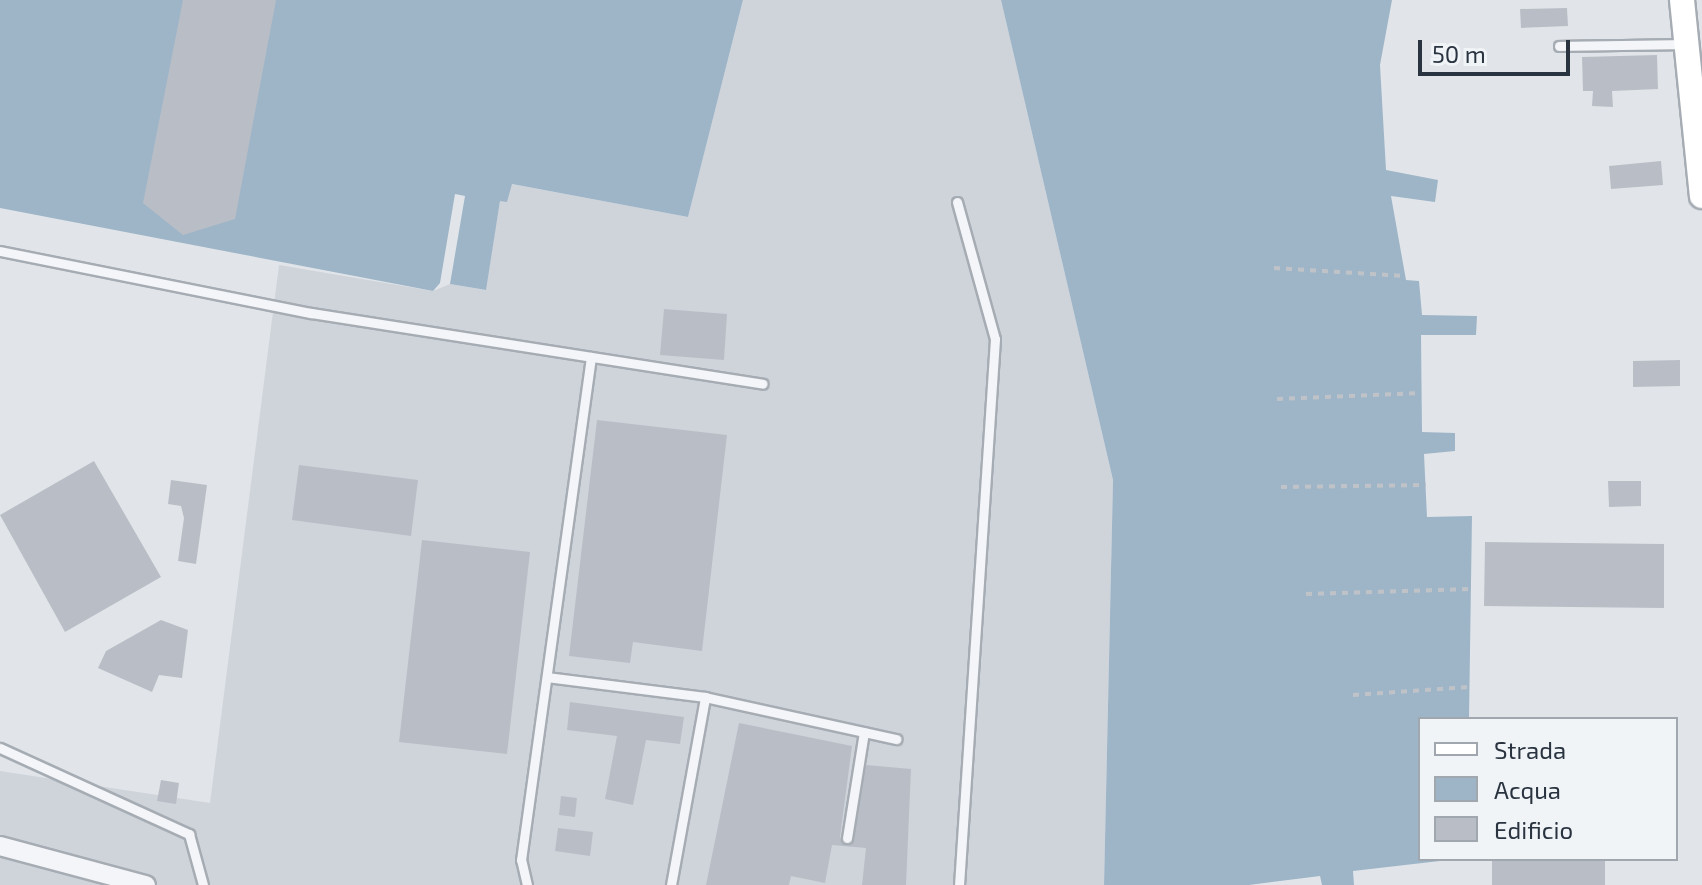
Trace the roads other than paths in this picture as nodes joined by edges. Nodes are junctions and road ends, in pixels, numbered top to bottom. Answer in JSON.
{"nodes":[{"id":1,"x":1682,"y":0,"type":"edge"},
{"id":2,"x":1691,"y":34,"type":"edge"},
{"id":3,"x":1559,"y":46,"type":"dead end"},
{"id":4,"x":1702,"y":196,"type":"edge"},
{"id":5,"x":957,"y":202,"type":"dead end"},
{"id":6,"x":0,"y":251,"type":"edge"},
{"id":7,"x":591,"y":357,"type":"junction"},
{"id":8,"x":762,"y":384,"type":"dead end"},
{"id":9,"x":547,"y":677,"type":"junction"},
{"id":10,"x":705,"y":697,"type":"junction"},
{"id":11,"x":864,"y":732,"type":"junction"},
{"id":12,"x":896,"y":739,"type":"dead end"},
{"id":13,"x":0,"y":748,"type":"edge"},
{"id":14,"x":847,"y":838,"type":"dead end"},
{"id":15,"x":4,"y":846,"type":"edge"},
{"id":16,"x":146,"y":885,"type":"edge"},
{"id":17,"x":203,"y":885,"type":"edge"},
{"id":18,"x":527,"y":885,"type":"edge"},
{"id":19,"x":671,"y":885,"type":"edge"},
{"id":20,"x":959,"y":885,"type":"edge"}],
"edges":[{"from":1,"to":2,"type":"main road"},
{"from":2,"to":3,"type":"lane"},
{"from":2,"to":4,"type":"main road"},
{"from":5,"to":20,"type":"lane"},
{"from":6,"to":7,"type":"lane"},
{"from":7,"to":8,"type":"lane"},
{"from":7,"to":9,"type":"lane"},
{"from":9,"to":10,"type":"lane"},
{"from":9,"to":18,"type":"lane"},
{"from":10,"to":11,"type":"lane"},
{"from":10,"to":19,"type":"lane"},
{"from":11,"to":12,"type":"lane"},
{"from":11,"to":14,"type":"lane"},
{"from":13,"to":17,"type":"lane"},
{"from":15,"to":16,"type":"street"}]}
